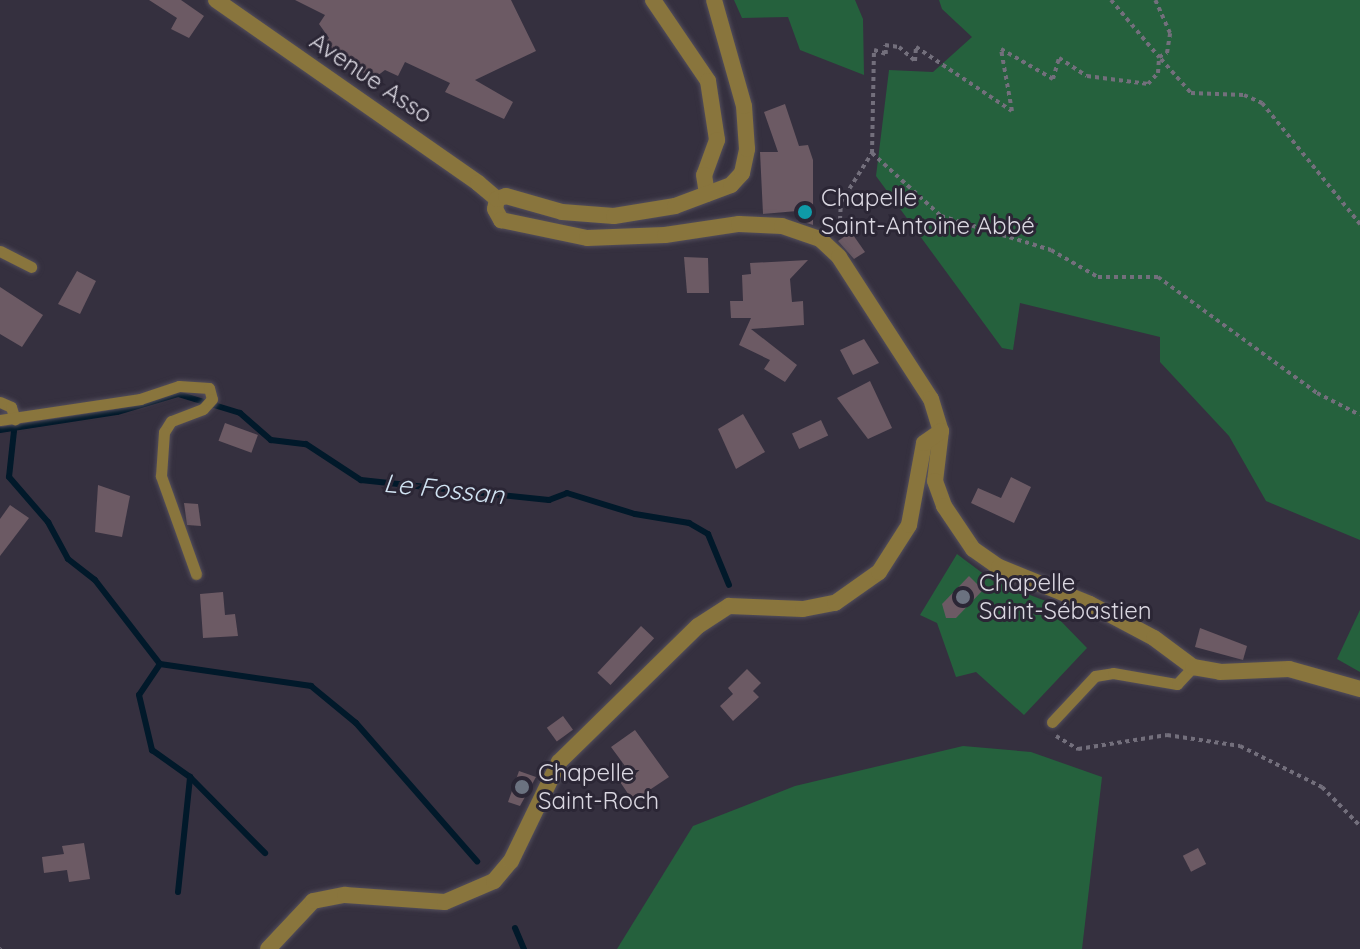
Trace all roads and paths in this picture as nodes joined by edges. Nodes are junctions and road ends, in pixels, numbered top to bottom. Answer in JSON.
{"nodes":[{"id":1,"x":216,"y":0,"type":"edge"},
{"id":2,"x":653,"y":0,"type":"edge"},
{"id":3,"x":714,"y":0,"type":"edge"},
{"id":4,"x":1111,"y":0,"type":"edge"},
{"id":5,"x":1155,"y":0,"type":"edge"},
{"id":6,"x":1159,"y":57,"type":"junction"},
{"id":7,"x":872,"y":153,"type":"junction"},
{"id":8,"x":707,"y":194,"type":"junction"},
{"id":9,"x":497,"y":199,"type":"junction"},
{"id":10,"x":1360,"y":224,"type":"edge"},
{"id":11,"x":820,"y":239,"type":"junction"},
{"id":12,"x":0,"y":251,"type":"edge"},
{"id":13,"x":31,"y":267,"type":"dead end"},
{"id":14,"x":0,"y":402,"type":"edge"},
{"id":15,"x":1360,"y":415,"type":"edge"},
{"id":16,"x":15,"y":419,"type":"junction"},
{"id":17,"x":0,"y":420,"type":"edge"},
{"id":18,"x":941,"y":431,"type":"junction"},
{"id":19,"x":196,"y":574,"type":"dead end"},
{"id":20,"x":1193,"y":667,"type":"junction"},
{"id":21,"x":1360,"y":689,"type":"edge"},
{"id":22,"x":1052,"y":722,"type":"joint"},
{"id":23,"x":1360,"y":826,"type":"edge"},
{"id":24,"x":268,"y":949,"type":"edge"}],
"edges":[{"from":1,"to":9,"type":"street","name":"Avenue Asso"},
{"from":2,"to":8,"type":"street"},
{"from":3,"to":8,"type":"street"},
{"from":4,"to":6,"type":"path"},
{"from":5,"to":6,"type":"path"},
{"from":6,"to":7,"type":"path"},
{"from":6,"to":10,"type":"path"},
{"from":7,"to":11,"type":"path"},
{"from":7,"to":15,"type":"path"},
{"from":8,"to":9,"type":"street"},
{"from":9,"to":11,"type":"street"},
{"from":11,"to":18,"type":"street"},
{"from":12,"to":13,"type":"lane"},
{"from":14,"to":16,"type":"lane"},
{"from":16,"to":17,"type":"lane"},
{"from":16,"to":19,"type":"lane"},
{"from":18,"to":20,"type":"street"},
{"from":18,"to":24,"type":"street"},
{"from":20,"to":21,"type":"street"},
{"from":20,"to":22,"type":"lane"},
{"from":22,"to":23,"type":"path"}]}
